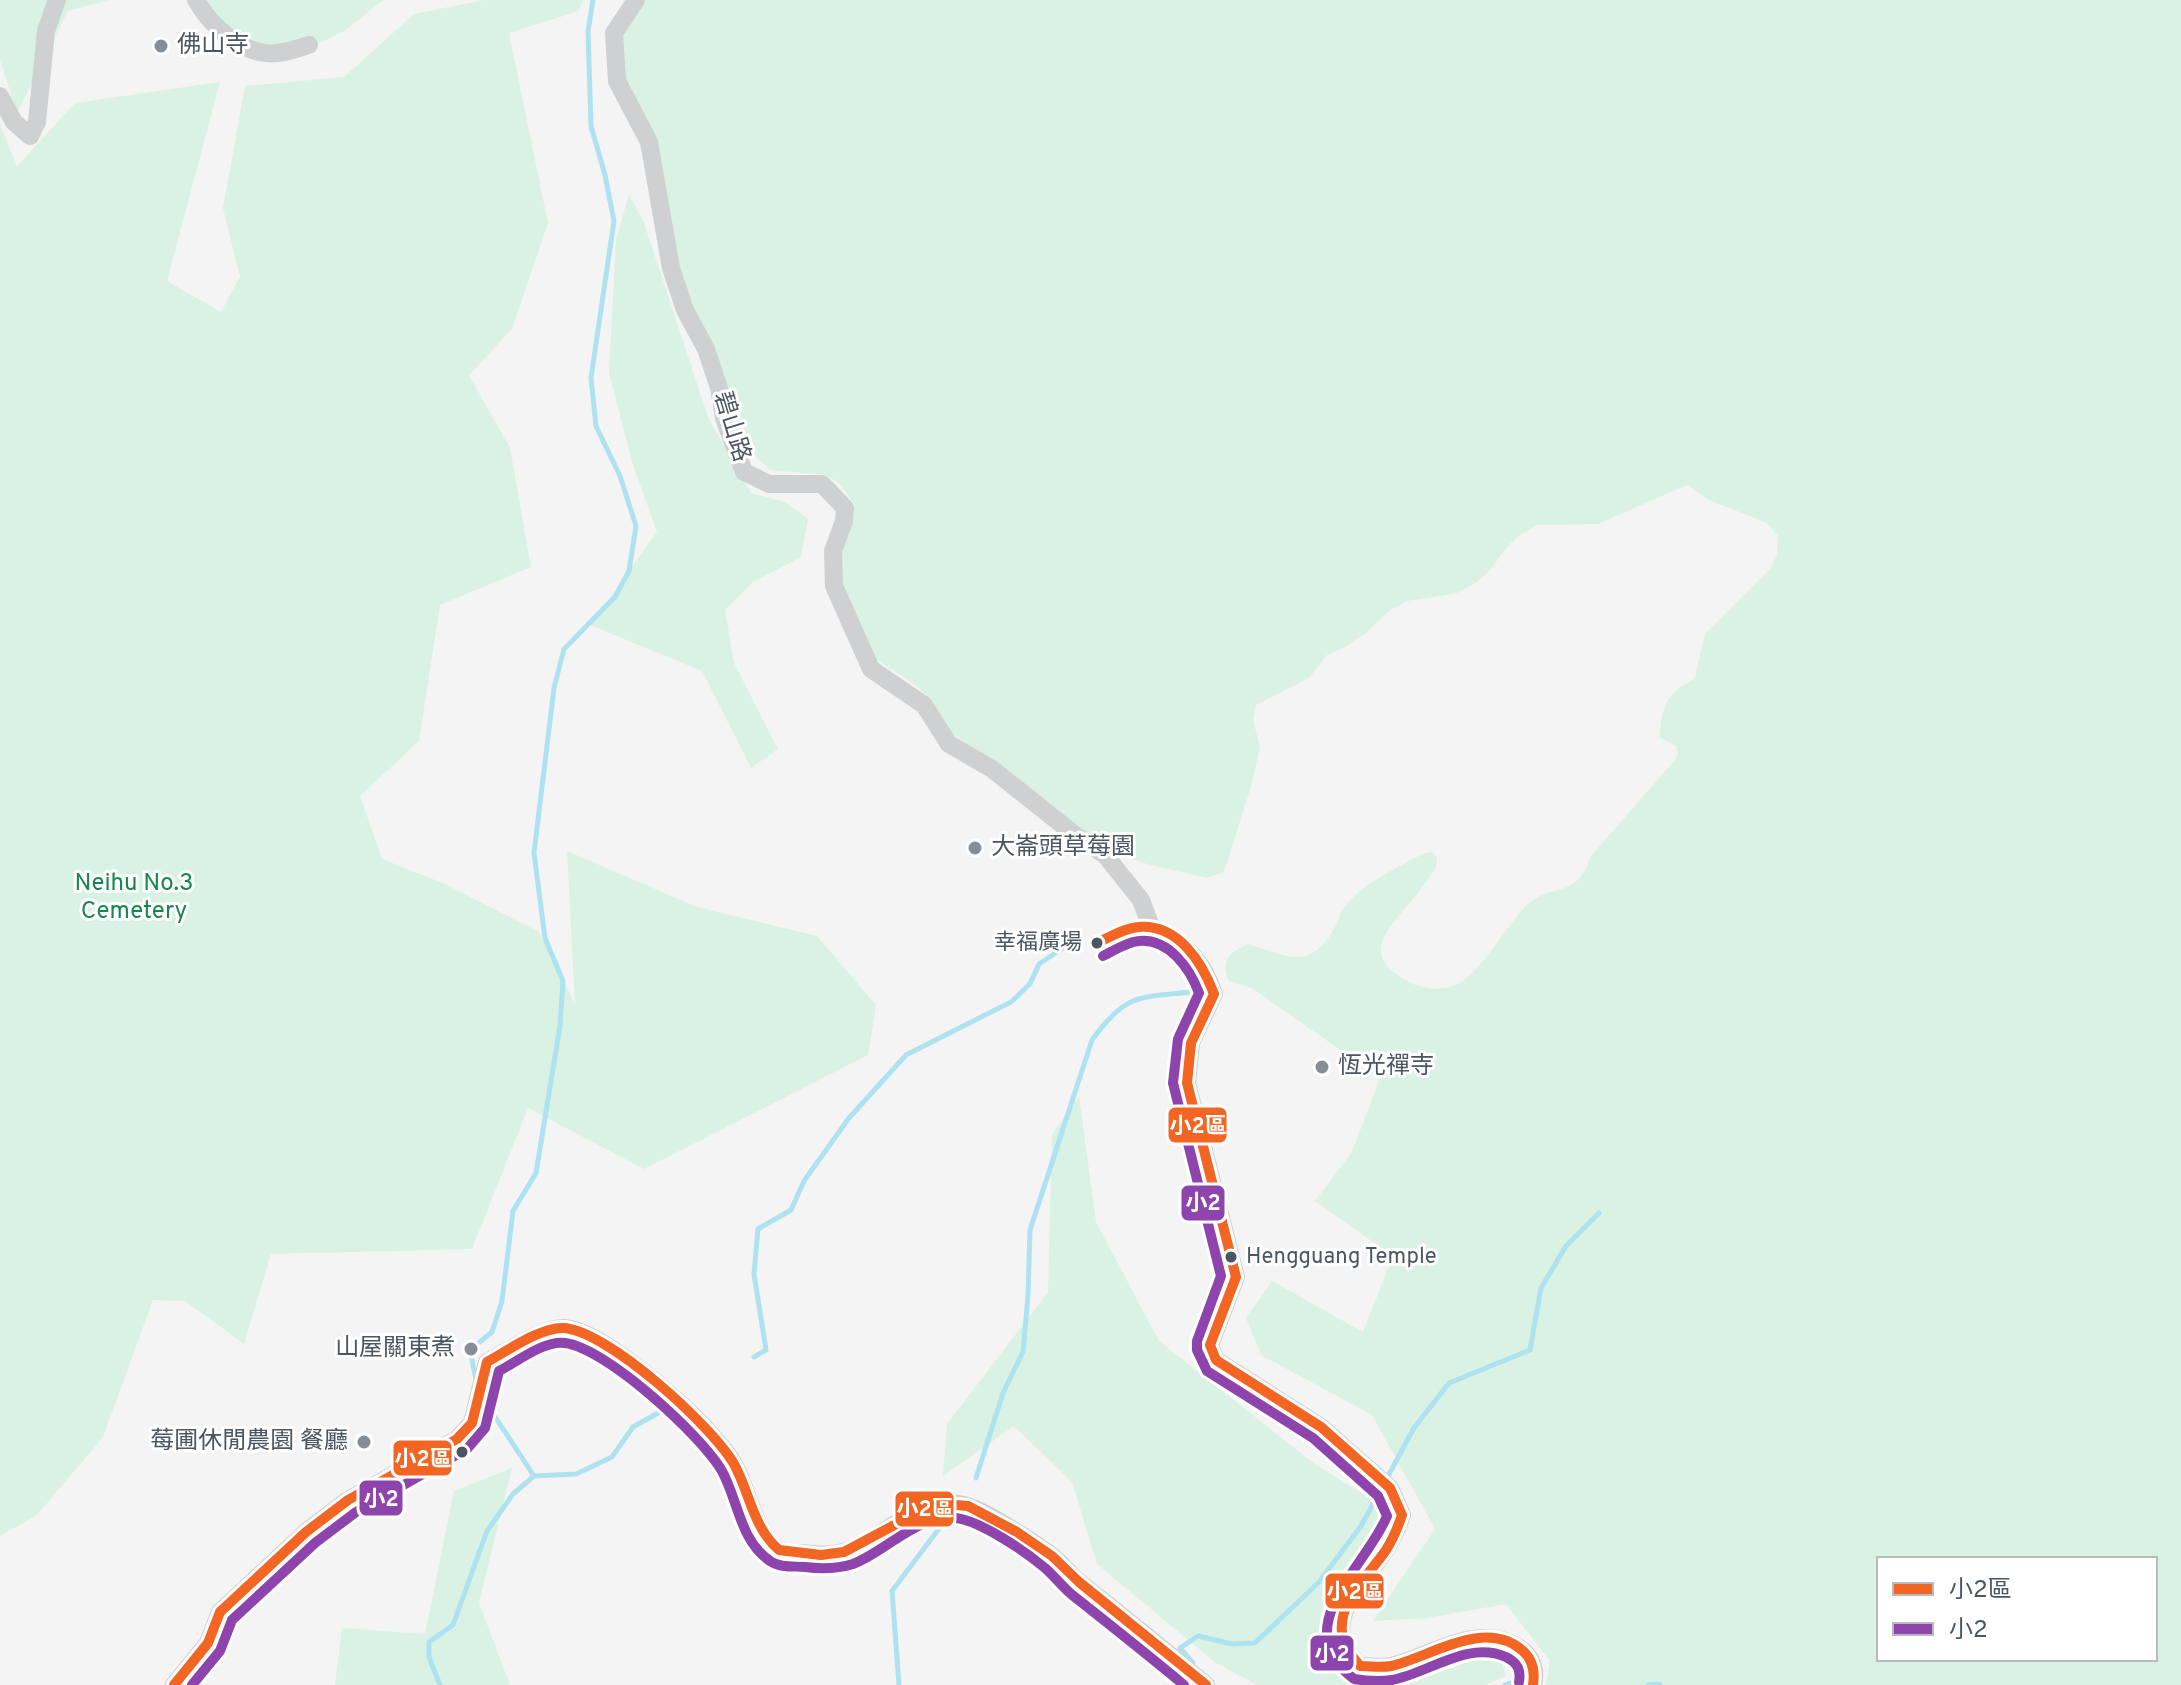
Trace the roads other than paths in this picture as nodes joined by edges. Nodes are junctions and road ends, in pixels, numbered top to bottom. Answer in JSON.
{"nodes":[{"id":1,"x":57,"y":0,"type":"edge"},
{"id":2,"x":196,"y":0,"type":"edge"},
{"id":3,"x":636,"y":0,"type":"edge"},
{"id":4,"x":309,"y":45,"type":"dead end"},
{"id":5,"x":0,"y":96,"type":"edge"},
{"id":6,"x":174,"y":1685,"type":"edge"},
{"id":7,"x":1206,"y":1685,"type":"edge"},
{"id":8,"x":1533,"y":1685,"type":"edge"}],
"edges":[{"from":1,"to":5,"type":"street"},
{"from":2,"to":4,"type":"street"},
{"from":3,"to":8,"type":"street","name":"碧山路"},
{"from":6,"to":7,"type":"street"}]}
